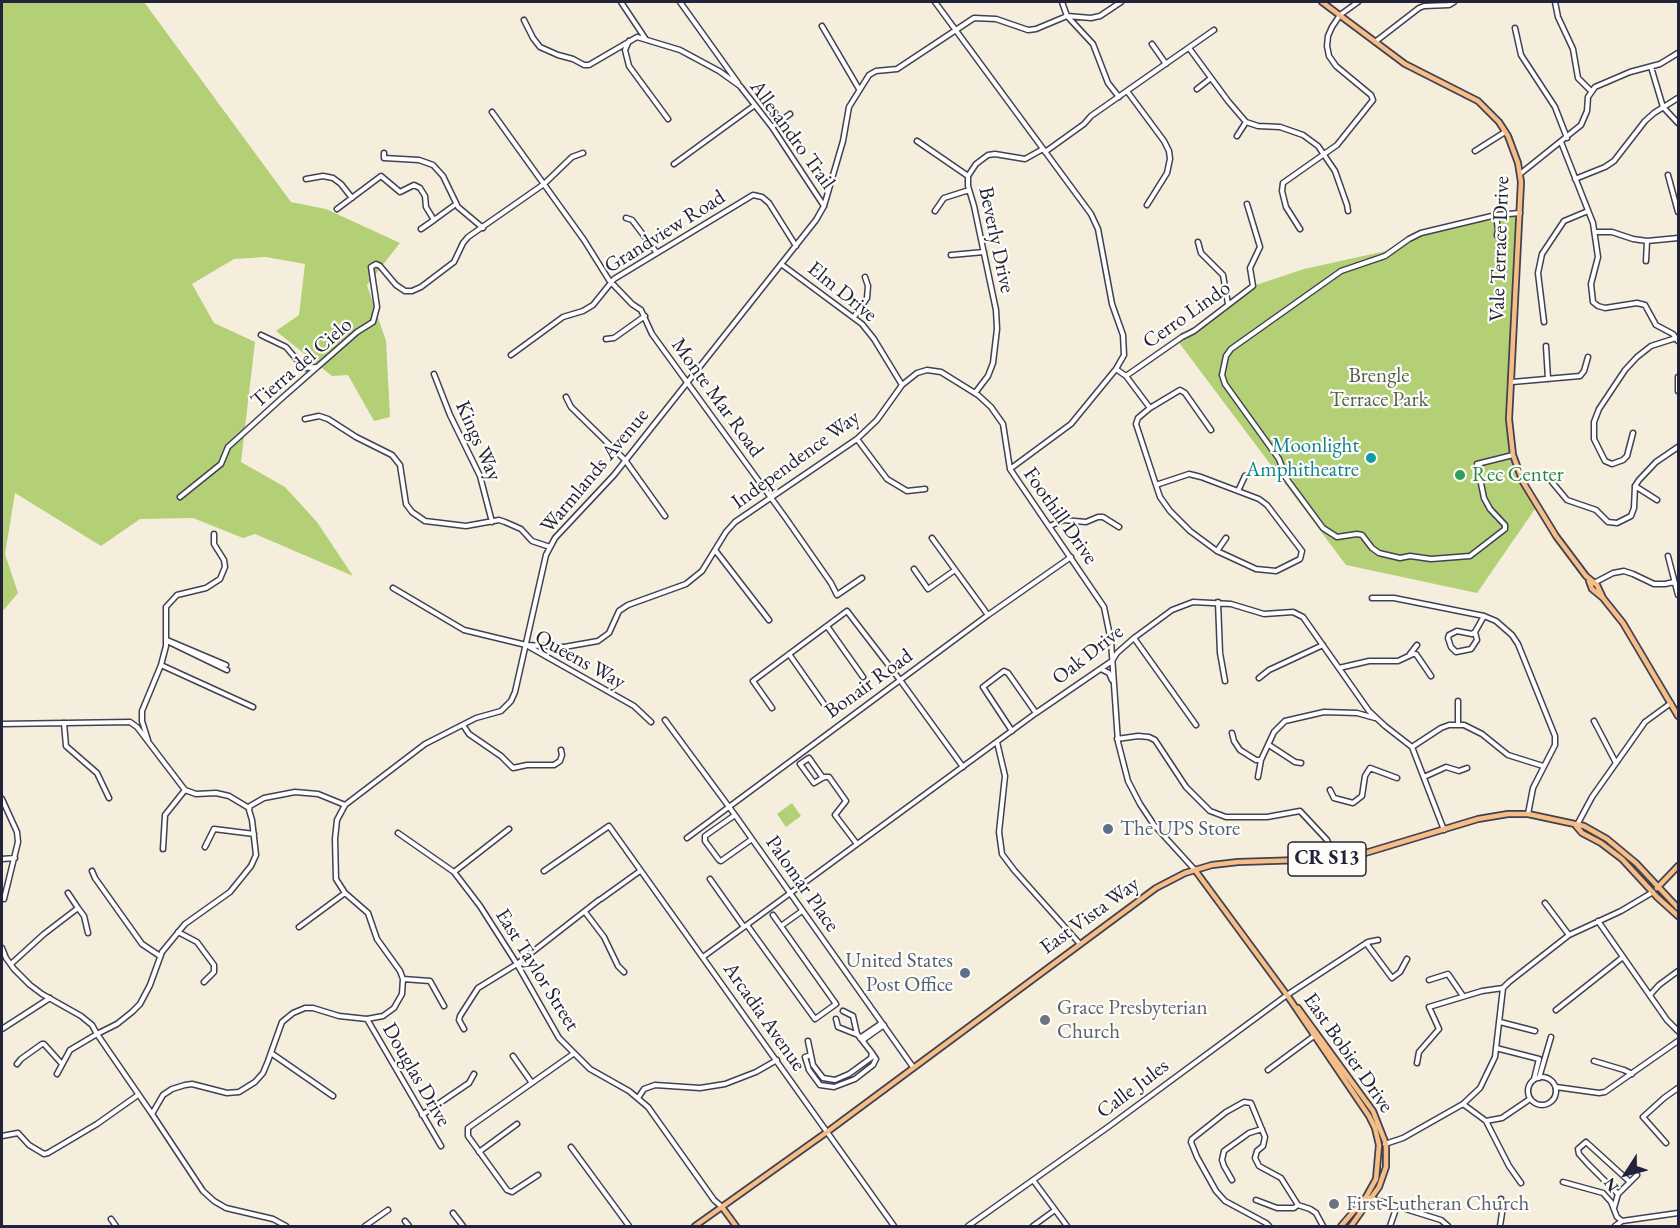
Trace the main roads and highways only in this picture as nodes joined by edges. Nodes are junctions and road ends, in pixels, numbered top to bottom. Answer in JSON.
{"nodes":[{"id":1,"x":1322,"y":2,"type":"edge"},
{"id":2,"x":1678,"y":716,"type":"edge"},
{"id":3,"x":1576,"y":826,"type":"junction"},
{"id":4,"x":1678,"y":866,"type":"edge"},
{"id":5,"x":1195,"y":870,"type":"junction"},
{"id":6,"x":1658,"y":887,"type":"junction"},
{"id":7,"x":1653,"y":892,"type":"junction"},
{"id":8,"x":1678,"y":908,"type":"edge"},
{"id":9,"x":1678,"y":916,"type":"edge"},
{"id":10,"x":1287,"y":995,"type":"junction"},
{"id":11,"x":1369,"y":1198,"type":"junction"},
{"id":12,"x":722,"y":1207,"type":"junction"},
{"id":13,"x":695,"y":1227,"type":"edge"},
{"id":14,"x":736,"y":1227,"type":"edge"},
{"id":15,"x":1341,"y":1227,"type":"edge"},
{"id":16,"x":1351,"y":1227,"type":"edge"}],
"edges":[{"from":1,"to":2,"type":"main road","name":"Vale Terrace Drive"},
{"from":3,"to":5,"type":"main road","name":"East Vista Way","number":"CR S13"},
{"from":3,"to":6,"type":"main road","name":"East Vista Way","number":"CR S13"},
{"from":3,"to":7,"type":"main road","name":"East Vista Way","number":"CR S13"},
{"from":4,"to":6,"type":"main road"},
{"from":5,"to":10,"type":"main road","name":"East Bobier Drive"},
{"from":5,"to":12,"type":"main road","name":"East Vista Way","number":"CR S13"},
{"from":6,"to":7,"type":"main road"},
{"from":6,"to":8,"type":"main road","name":"East Vista Way","number":"CR S13"},
{"from":7,"to":9,"type":"main road","name":"East Vista Way"},
{"from":10,"to":11,"type":"main road","name":"East Bobier Drive"},
{"from":10,"to":11,"type":"main road","name":"East Bobier Drive"},
{"from":11,"to":15,"type":"main road","name":"East Bobier Drive"},
{"from":11,"to":16,"type":"main road","name":"East Bobier Drive"},
{"from":12,"to":13,"type":"main road","name":"East Vista Way","number":"CR S13"},
{"from":12,"to":14,"type":"main road"}]}
